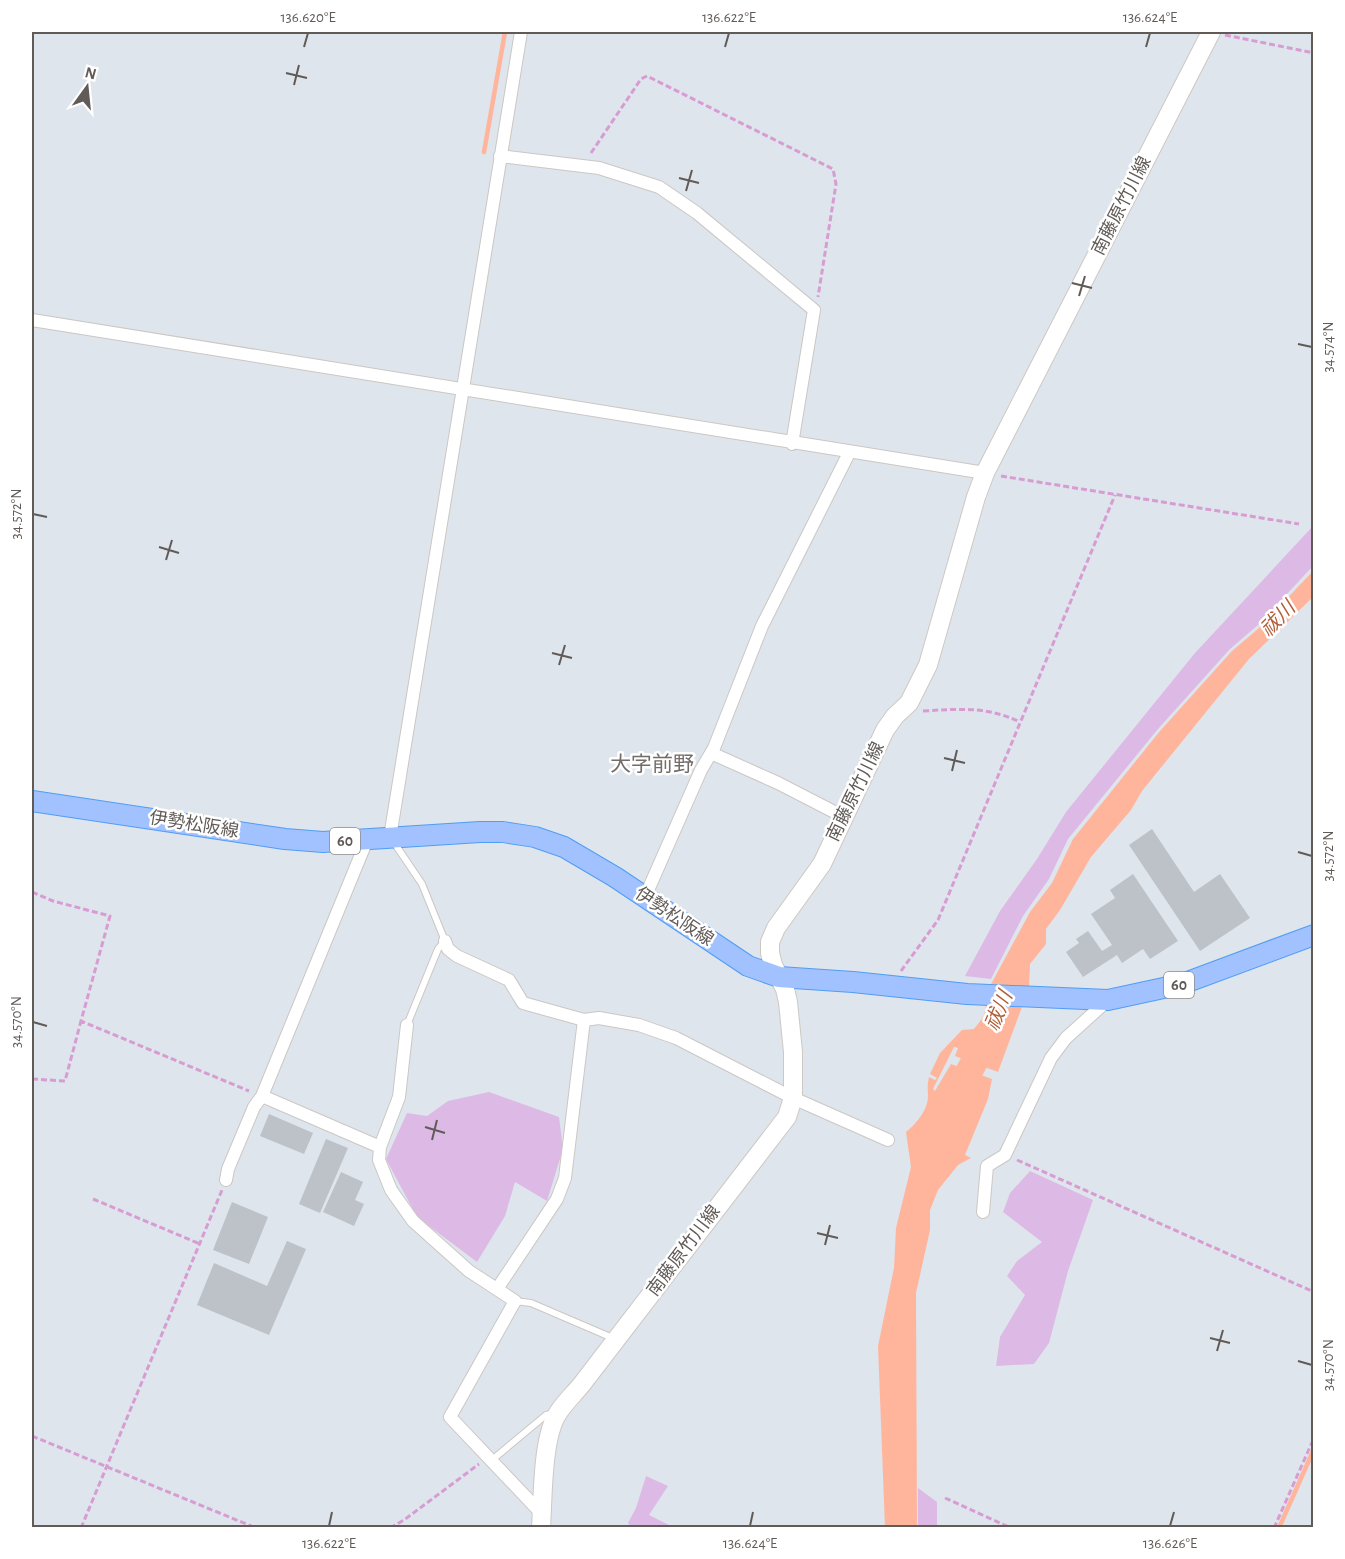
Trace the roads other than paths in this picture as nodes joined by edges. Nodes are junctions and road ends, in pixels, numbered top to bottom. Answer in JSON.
{"nodes":[{"id":1,"x":521,"y":32,"type":"edge"},
{"id":2,"x":1211,"y":32,"type":"edge"},
{"id":3,"x":500,"y":156,"type":"junction"},
{"id":4,"x":32,"y":320,"type":"edge"},
{"id":5,"x":462,"y":390,"type":"junction"},
{"id":6,"x":792,"y":444,"type":"junction"},
{"id":7,"x":849,"y":453,"type":"junction"},
{"id":8,"x":985,"y":473,"type":"junction"},
{"id":9,"x":711,"y":753,"type":"junction"},
{"id":10,"x":32,"y":801,"type":"edge"},
{"id":11,"x":844,"y":818,"type":"junction"},
{"id":12,"x":390,"y":837,"type":"junction"},
{"id":13,"x":367,"y":840,"type":"junction"},
{"id":14,"x":645,"y":897,"type":"junction"},
{"id":15,"x":1314,"y":935,"type":"edge"},
{"id":16,"x":445,"y":941,"type":"junction"},
{"id":17,"x":779,"y":977,"type":"junction"},
{"id":18,"x":1107,"y":1000,"type":"junction"},
{"id":19,"x":584,"y":1020,"type":"junction"},
{"id":20,"x":407,"y":1025,"type":"joint"},
{"id":21,"x":262,"y":1096,"type":"junction"},
{"id":22,"x":793,"y":1098,"type":"junction"},
{"id":23,"x":888,"y":1140,"type":"dead end"},
{"id":24,"x":380,"y":1147,"type":"junction"},
{"id":25,"x":226,"y":1180,"type":"road end"},
{"id":26,"x":983,"y":1212,"type":"dead end"},
{"id":27,"x":497,"y":1289,"type":"junction"},
{"id":28,"x":515,"y":1301,"type":"junction"},
{"id":29,"x":616,"y":1340,"type":"junction"},
{"id":30,"x":558,"y":1413,"type":"junction"},
{"id":31,"x":492,"y":1460,"type":"junction"},
{"id":32,"x":541,"y":1521,"type":"edge"}],
"edges":[{"from":1,"to":3,"type":"street"},
{"from":2,"to":8,"type":"main road","name":"南藤原竹川線"},
{"from":3,"to":5,"type":"street"},
{"from":3,"to":6,"type":"street"},
{"from":4,"to":5,"type":"street"},
{"from":5,"to":6,"type":"street"},
{"from":5,"to":12,"type":"street"},
{"from":6,"to":7,"type":"street"},
{"from":7,"to":8,"type":"street"},
{"from":7,"to":9,"type":"street"},
{"from":8,"to":11,"type":"main road","name":"南藤原竹川線"},
{"from":9,"to":11,"type":"street"},
{"from":9,"to":14,"type":"street"},
{"from":10,"to":13,"type":"main road","name":"伊勢松阪線","number":"60"},
{"from":11,"to":17,"type":"main road","name":"南藤原竹川線"},
{"from":12,"to":13,"type":"main road","name":"伊勢松阪線","number":"60"},
{"from":12,"to":14,"type":"main road","name":"伊勢松阪線","number":"60"},
{"from":12,"to":16,"type":"lane"},
{"from":13,"to":21,"type":"street"},
{"from":14,"to":17,"type":"main road","name":"伊勢松阪線","number":"60"},
{"from":15,"to":18,"type":"main road","name":"伊勢松阪線","number":"60"},
{"from":16,"to":19,"type":"street"},
{"from":16,"to":20,"type":"lane"},
{"from":17,"to":18,"type":"main road","name":"伊勢松阪線","number":"60"},
{"from":17,"to":22,"type":"main road","name":"南藤原竹川線"},
{"from":18,"to":26,"type":"street"},
{"from":19,"to":22,"type":"street"},
{"from":19,"to":27,"type":"street"},
{"from":20,"to":24,"type":"street"},
{"from":21,"to":24,"type":"street"},
{"from":21,"to":25,"type":"street"},
{"from":22,"to":23,"type":"street"},
{"from":22,"to":29,"type":"main road","name":"南藤原竹川線"},
{"from":24,"to":27,"type":"street"},
{"from":27,"to":28,"type":"street"},
{"from":28,"to":29,"type":"lane"},
{"from":28,"to":31,"type":"street"},
{"from":29,"to":30,"type":"main road","name":"南藤原竹川線"},
{"from":30,"to":31,"type":"lane"},
{"from":30,"to":32,"type":"main road","name":"南藤原竹川線"},
{"from":31,"to":32,"type":"street"}]}
